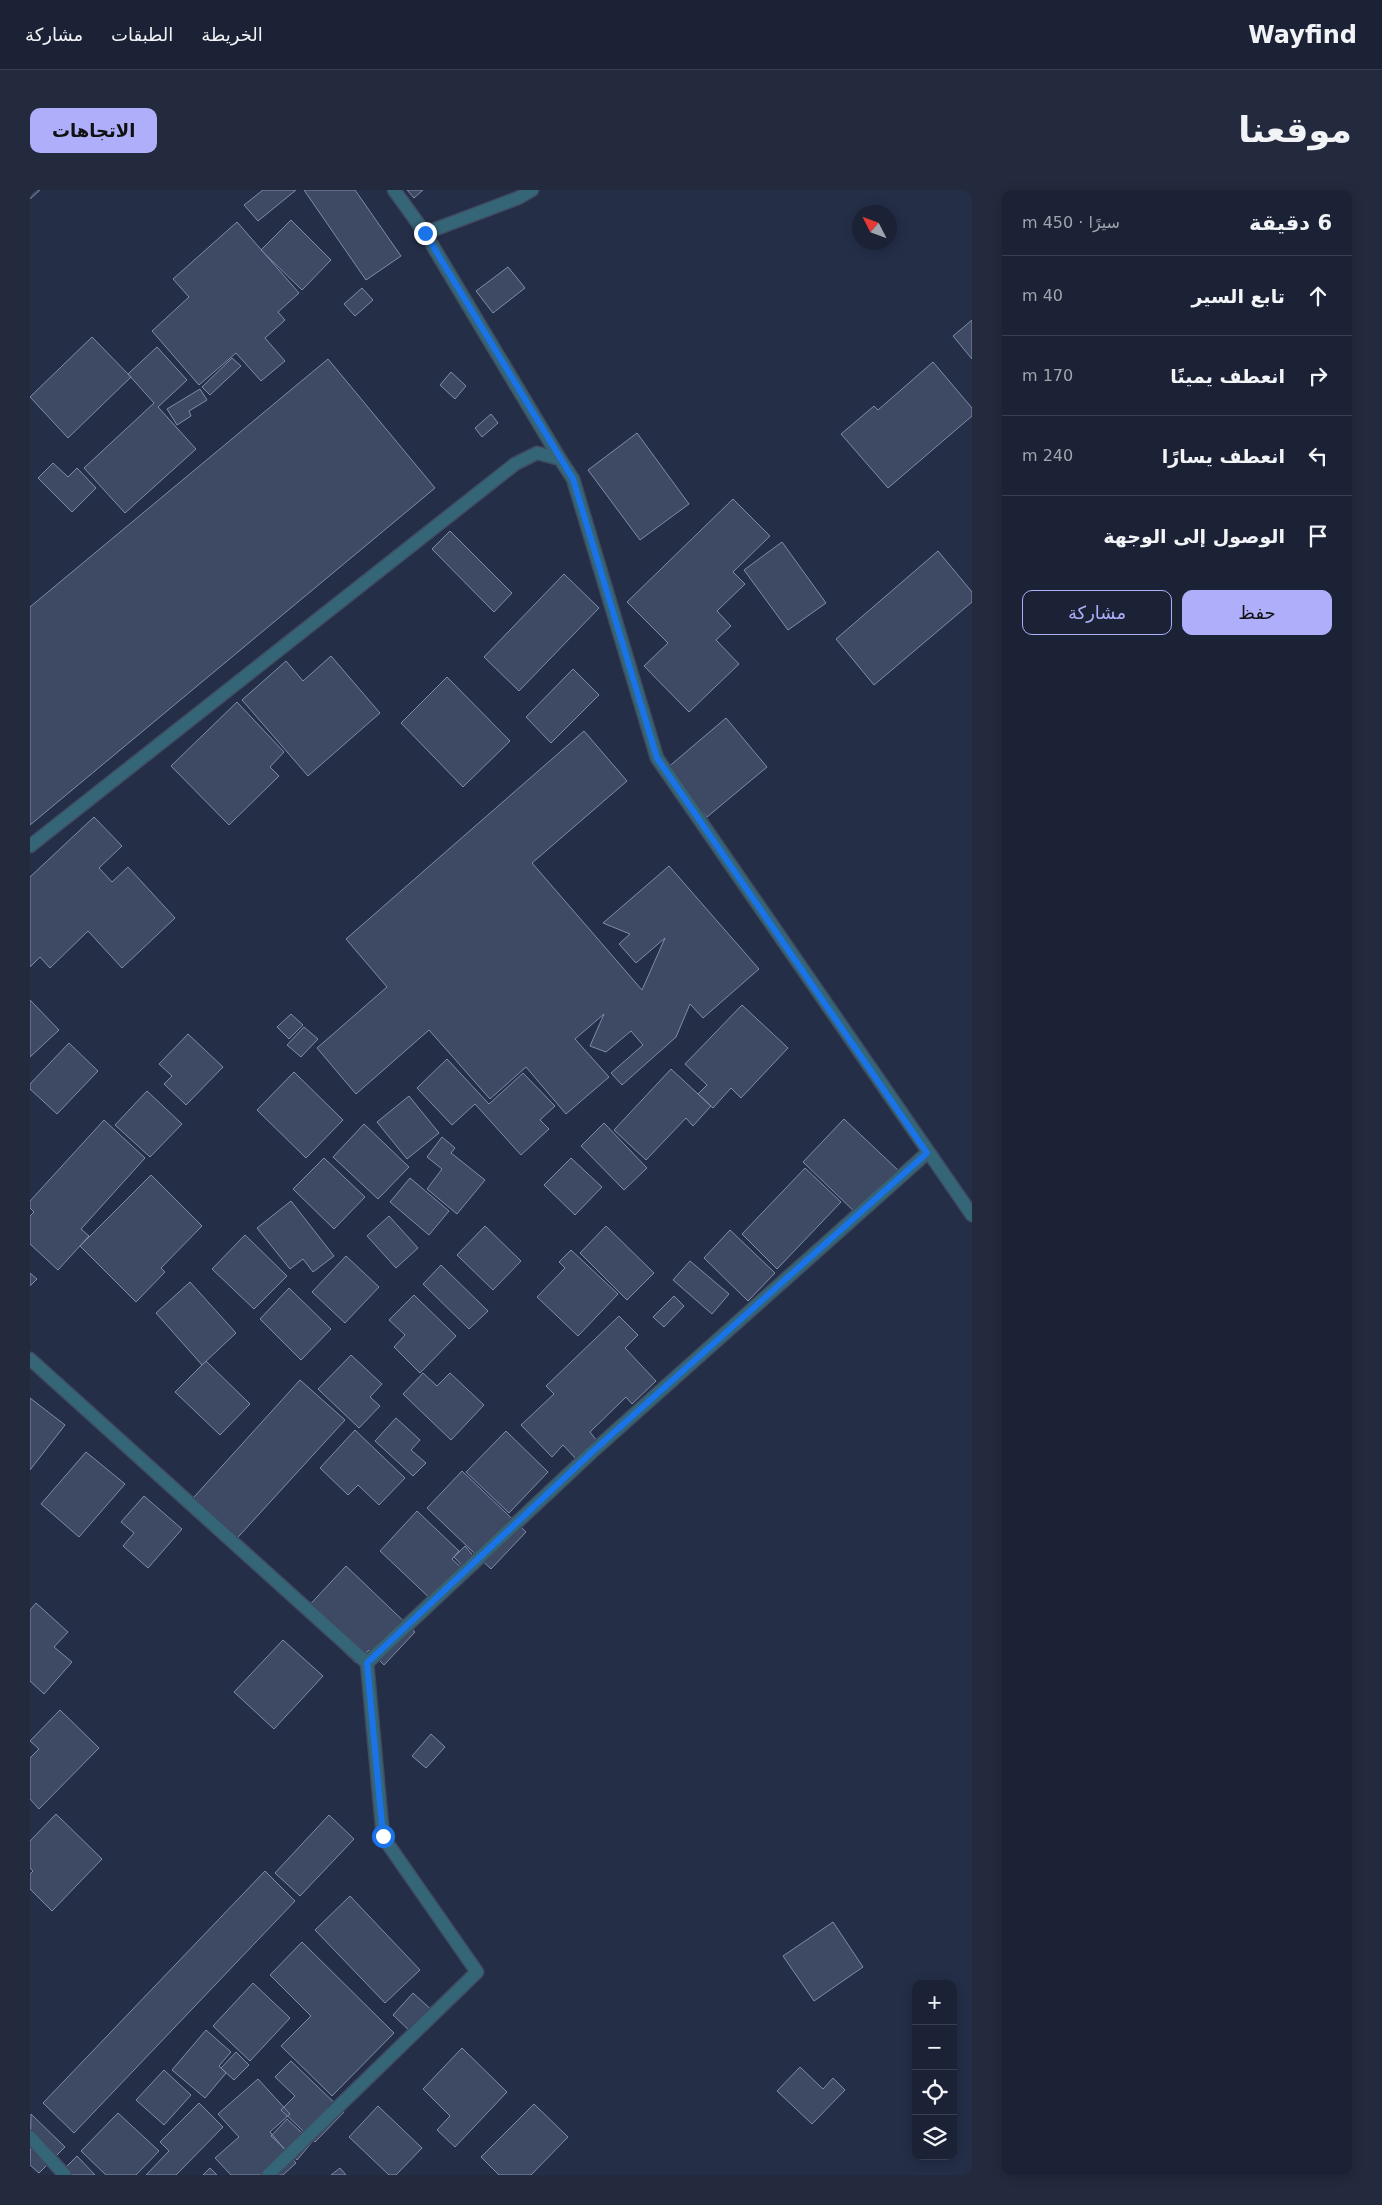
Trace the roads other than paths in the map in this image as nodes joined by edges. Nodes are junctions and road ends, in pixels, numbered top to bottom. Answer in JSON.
{"nodes":[{"id":1,"x":394,"y":190,"type":"edge"},
{"id":2,"x":532,"y":190,"type":"edge"},
{"id":3,"x":425,"y":233,"type":"junction"},
{"id":4,"x":560,"y":459,"type":"junction"},
{"id":5,"x":30,"y":846,"type":"edge"},
{"id":6,"x":927,"y":1153,"type":"junction"},
{"id":7,"x":972,"y":1215,"type":"edge"},
{"id":8,"x":30,"y":1359,"type":"edge"},
{"id":9,"x":367,"y":1663,"type":"junction"},
{"id":10,"x":30,"y":2137,"type":"edge"},
{"id":11,"x":65,"y":2175,"type":"edge"},
{"id":12,"x":268,"y":2175,"type":"edge"}],
"edges":[{"from":1,"to":3,"type":"street"},
{"from":2,"to":3,"type":"street"},
{"from":3,"to":4,"type":"street"},
{"from":4,"to":5,"type":"street"},
{"from":4,"to":6,"type":"street"},
{"from":6,"to":7,"type":"street"},
{"from":6,"to":9,"type":"street"},
{"from":8,"to":9,"type":"street"},
{"from":9,"to":12,"type":"street"},
{"from":10,"to":11,"type":"street"}]}
